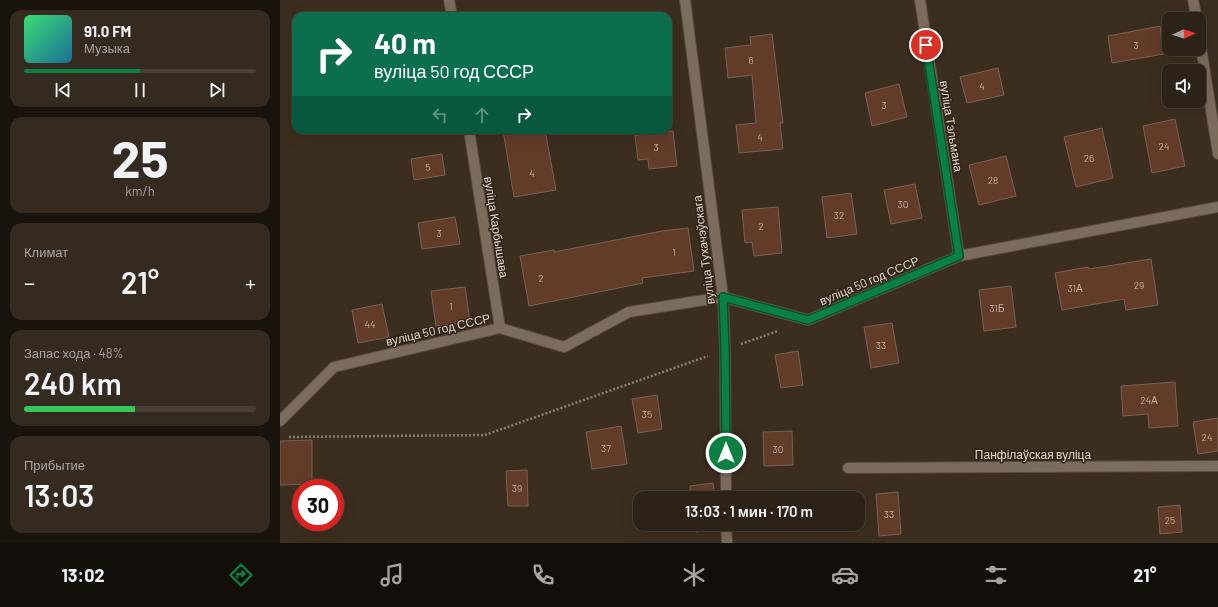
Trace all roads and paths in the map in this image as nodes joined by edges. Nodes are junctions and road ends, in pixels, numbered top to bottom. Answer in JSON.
{"nodes":[{"id":1,"x":449,"y":0,"type":"edge"},
{"id":2,"x":685,"y":0,"type":"edge"},
{"id":3,"x":920,"y":0,"type":"edge"},
{"id":4,"x":1194,"y":0,"type":"edge"},
{"id":5,"x":451,"y":12,"type":"edge"},
{"id":6,"x":1195,"y":12,"type":"edge"},
{"id":7,"x":1202,"y":56,"type":"edge"},
{"id":8,"x":470,"y":134,"type":"edge"},
{"id":9,"x":1218,"y":154,"type":"edge"},
{"id":10,"x":1218,"y":207,"type":"edge"},
{"id":11,"x":959,"y":256,"type":"junction"},
{"id":12,"x":723,"y":297,"type":"junction"},
{"id":13,"x":500,"y":328,"type":"junction"},
{"id":14,"x":781,"y":330,"type":"dead end"},
{"id":15,"x":725,"y":349,"type":"junction"},
{"id":16,"x":280,"y":421,"type":"edge"},
{"id":17,"x":288,"y":437,"type":"dead end"},
{"id":18,"x":1218,"y":466,"type":"edge"},
{"id":19,"x":848,"y":468,"type":"dead end"},
{"id":20,"x":726,"y":491,"type":"edge"},
{"id":21,"x":726,"y":531,"type":"edge"},
{"id":22,"x":727,"y":543,"type":"edge"}],
"edges":[{"from":1,"to":5,"type":"street"},
{"from":2,"to":12,"type":"street","name":"вуліца Тухачэўскага"},
{"from":3,"to":11,"type":"street","name":"вуліца Тэльмана"},
{"from":4,"to":6,"type":"street"},
{"from":7,"to":9,"type":"street"},
{"from":8,"to":13,"type":"street","name":"вуліца Карбышава"},
{"from":10,"to":11,"type":"street","name":"вуліца 50 год СССР"},
{"from":11,"to":12,"type":"street","name":"вуліца 50 год СССР"},
{"from":12,"to":13,"type":"street","name":"вуліца 50 год СССР"},
{"from":12,"to":15,"type":"street","name":"вуліца Тухачэўскага"},
{"from":13,"to":16,"type":"street","name":"вуліца 50 год СССР"},
{"from":14,"to":15,"type":"path"},
{"from":15,"to":17,"type":"path"},
{"from":15,"to":20,"type":"street","name":"вуліца Тухачэўскага"},
{"from":18,"to":19,"type":"street","name":"Панфілаўская вуліца"},
{"from":21,"to":22,"type":"street"}]}
